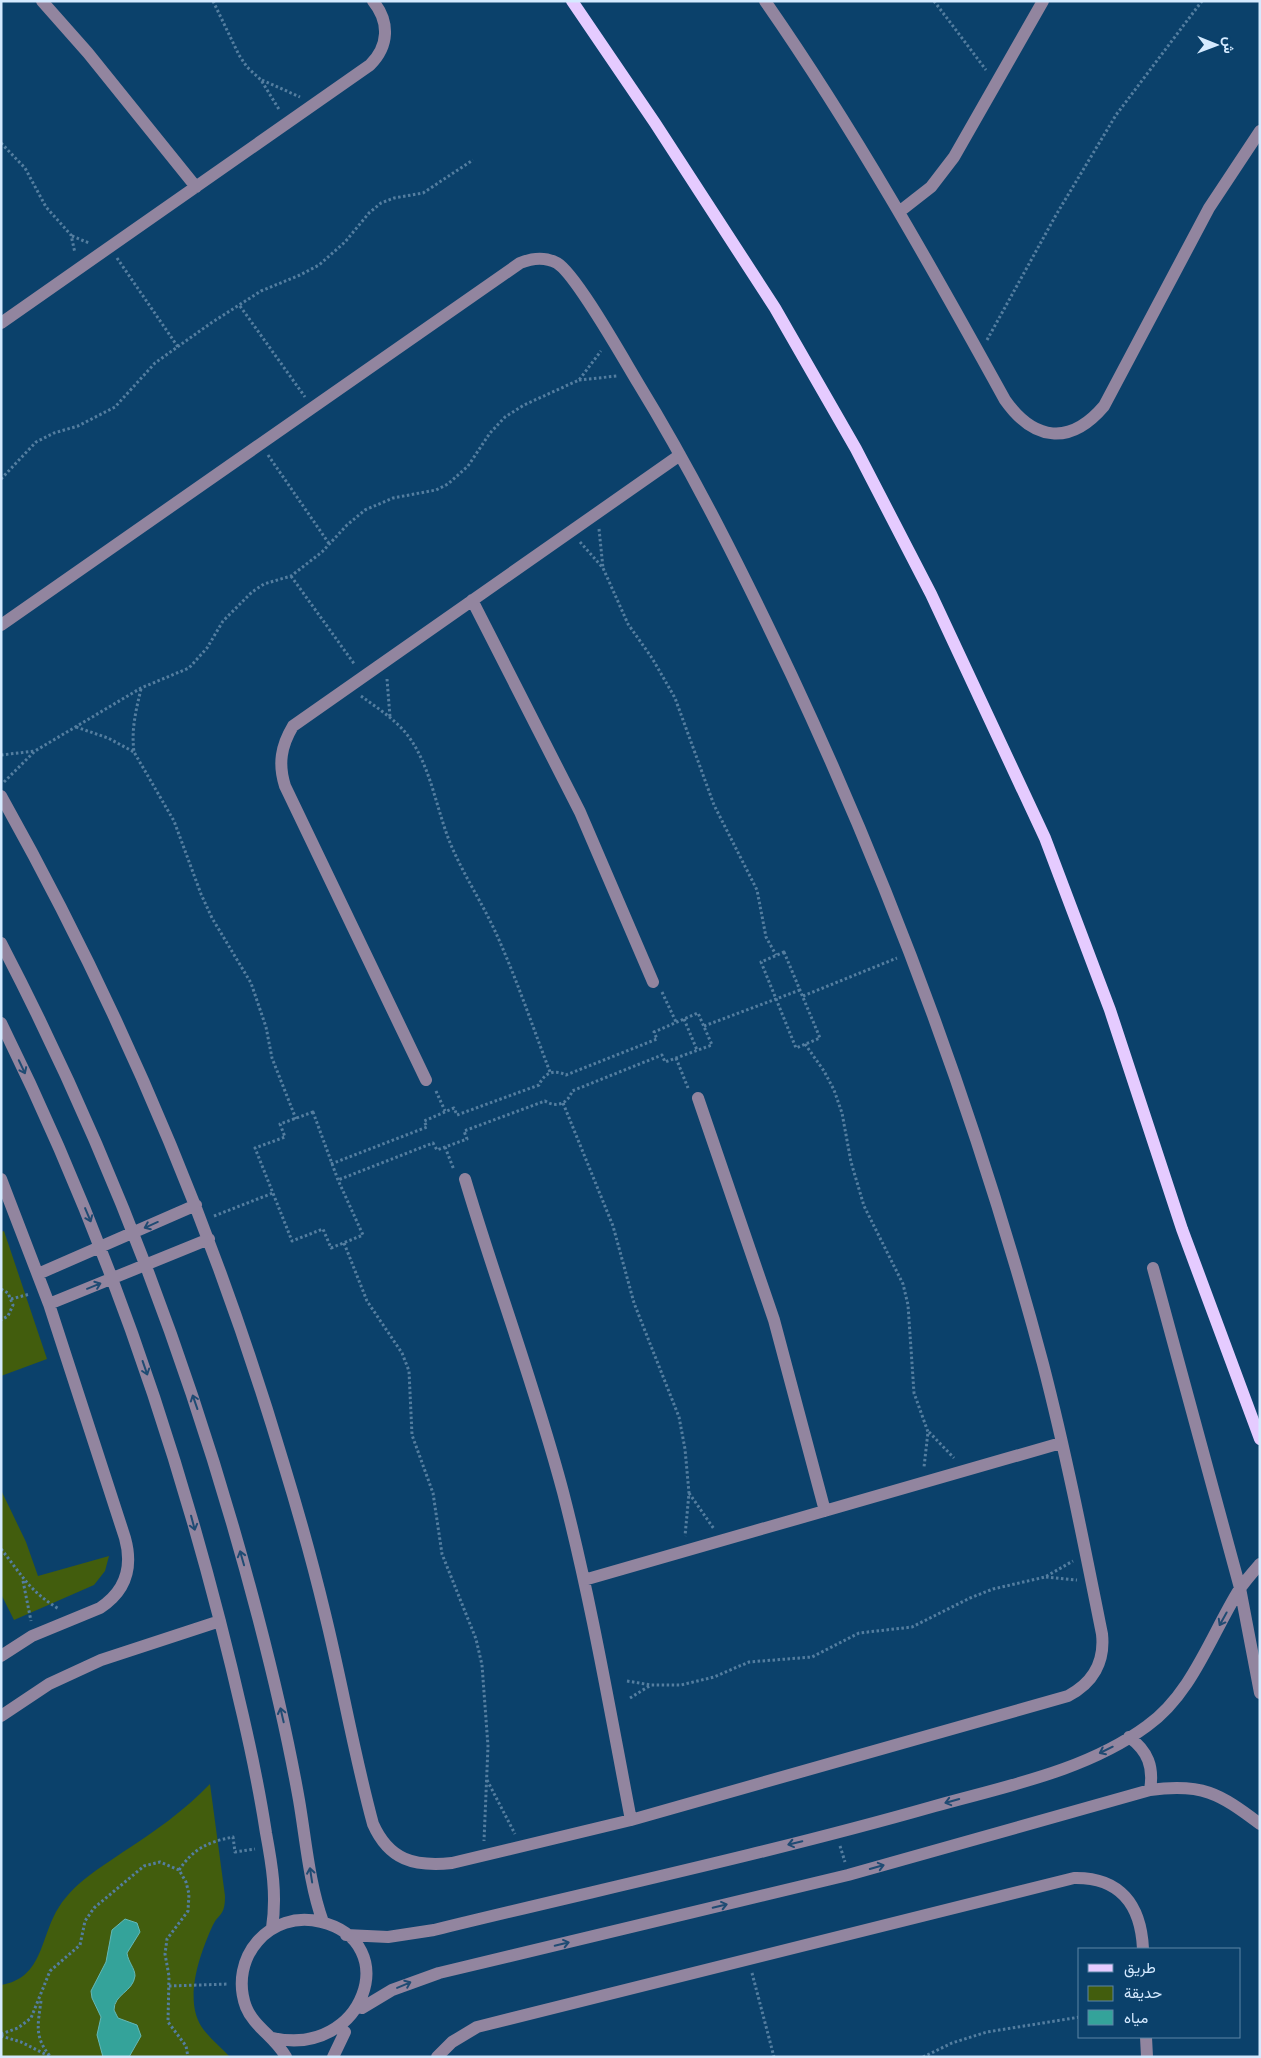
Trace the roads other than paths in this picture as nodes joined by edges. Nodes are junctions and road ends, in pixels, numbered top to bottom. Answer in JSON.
{"nodes":[{"id":1,"x":42,"y":1,"type":"edge"},
{"id":2,"x":373,"y":1,"type":"edge"},
{"id":3,"x":572,"y":1,"type":"edge"},
{"id":4,"x":765,"y":1,"type":"edge"},
{"id":5,"x":1043,"y":1,"type":"edge"},
{"id":6,"x":1260,"y":131,"type":"edge"},
{"id":7,"x":196,"y":187,"type":"junction"},
{"id":8,"x":899,"y":212,"type":"junction"},
{"id":9,"x":1,"y":323,"type":"edge"},
{"id":10,"x":680,"y":456,"type":"junction"},
{"id":11,"x":472,"y":600,"type":"junction"},
{"id":12,"x":1,"y":625,"type":"edge"},
{"id":13,"x":1,"y":796,"type":"edge"},
{"id":14,"x":1,"y":943,"type":"edge"},
{"id":15,"x":652,"y":979,"type":"road end"},
{"id":16,"x":1,"y":1023,"type":"edge"},
{"id":17,"x":426,"y":1080,"type":"dead end"},
{"id":18,"x":698,"y":1098,"type":"dead end"},
{"id":19,"x":1,"y":1179,"type":"edge"},
{"id":20,"x":465,"y":1179,"type":"dead end"},
{"id":21,"x":196,"y":1205,"type":"junction"},
{"id":22,"x":134,"y":1232,"type":"junction"},
{"id":23,"x":209,"y":1239,"type":"junction"},
{"id":24,"x":101,"y":1246,"type":"junction"},
{"id":25,"x":146,"y":1264,"type":"junction"},
{"id":26,"x":1153,"y":1268,"type":"dead end"},
{"id":27,"x":38,"y":1274,"type":"junction"},
{"id":28,"x":112,"y":1278,"type":"junction"},
{"id":29,"x":49,"y":1304,"type":"junction"},
{"id":30,"x":1260,"y":1439,"type":"edge"},
{"id":31,"x":1061,"y":1443,"type":"junction"},
{"id":32,"x":825,"y":1511,"type":"junction"},
{"id":33,"x":1260,"y":1564,"type":"edge"},
{"id":34,"x":584,"y":1580,"type":"junction"},
{"id":35,"x":1240,"y":1588,"type":"junction"},
{"id":36,"x":220,"y":1621,"type":"junction"},
{"id":37,"x":1,"y":1656,"type":"edge"},
{"id":38,"x":1260,"y":1693,"type":"edge"},
{"id":39,"x":1,"y":1716,"type":"edge"},
{"id":40,"x":1129,"y":1737,"type":"junction"},
{"id":41,"x":1150,"y":1790,"type":"junction"},
{"id":42,"x":631,"y":1820,"type":"junction"},
{"id":43,"x":1260,"y":1824,"type":"edge"},
{"id":44,"x":323,"y":1922,"type":"junction"},
{"id":45,"x":272,"y":1928,"type":"junction"},
{"id":46,"x":346,"y":1935,"type":"junction"},
{"id":47,"x":1143,"y":1948,"type":"edge"},
{"id":48,"x":362,"y":2008,"type":"junction"},
{"id":49,"x":346,"y":2029,"type":"junction"},
{"id":50,"x":273,"y":2038,"type":"junction"},
{"id":51,"x":1146,"y":2038,"type":"edge"},
{"id":52,"x":286,"y":2057,"type":"edge"},
{"id":53,"x":333,"y":2057,"type":"edge"},
{"id":54,"x":437,"y":2057,"type":"edge"},
{"id":55,"x":1147,"y":2057,"type":"edge"}],
"edges":[{"from":1,"to":7,"type":"street"},
{"from":2,"to":7,"type":"street"},
{"from":3,"to":30,"type":"main road"},
{"from":4,"to":8,"type":"street"},
{"from":5,"to":8,"type":"street"},
{"from":6,"to":8,"type":"street"},
{"from":7,"to":9,"type":"street"},
{"from":10,"to":11,"type":"street"},
{"from":10,"to":12,"type":"street"},
{"from":10,"to":31,"type":"street"},
{"from":11,"to":15,"type":"street"},
{"from":11,"to":17,"type":"street"},
{"from":13,"to":21,"type":"street"},
{"from":14,"to":22,"type":"street"},
{"from":16,"to":24,"type":"street","one_way":true},
{"from":18,"to":32,"type":"street"},
{"from":19,"to":27,"type":"street"},
{"from":20,"to":34,"type":"street"},
{"from":21,"to":22,"type":"street","one_way":true},
{"from":21,"to":23,"type":"street"},
{"from":22,"to":24,"type":"street"},
{"from":22,"to":25,"type":"street"},
{"from":23,"to":25,"type":"street"},
{"from":23,"to":42,"type":"street"},
{"from":24,"to":27,"type":"street"},
{"from":24,"to":28,"type":"street"},
{"from":25,"to":28,"type":"street"},
{"from":44,"to":25,"type":"street","one_way":true},
{"from":26,"to":35,"type":"street"},
{"from":27,"to":29,"type":"street"},
{"from":29,"to":28,"type":"street","one_way":true},
{"from":28,"to":36,"type":"street","one_way":true},
{"from":29,"to":37,"type":"street"},
{"from":31,"to":32,"type":"street"},
{"from":31,"to":42,"type":"street"},
{"from":32,"to":34,"type":"street"},
{"from":33,"to":35,"type":"street"},
{"from":34,"to":42,"type":"street"},
{"from":35,"to":38,"type":"street"},
{"from":35,"to":40,"type":"street","one_way":true},
{"from":36,"to":39,"type":"street"},
{"from":36,"to":45,"type":"street"},
{"from":40,"to":41,"type":"street"},
{"from":40,"to":46,"type":"street","one_way":true},
{"from":41,"to":43,"type":"street"},
{"from":48,"to":41,"type":"street","one_way":true},
{"from":44,"to":45,"type":"street"},
{"from":44,"to":46,"type":"street"},
{"from":45,"to":50,"type":"street"},
{"from":46,"to":48,"type":"street"},
{"from":47,"to":54,"type":"street"},
{"from":48,"to":49,"type":"street"},
{"from":49,"to":50,"type":"street"},
{"from":49,"to":53,"type":"street"},
{"from":50,"to":52,"type":"street"},
{"from":51,"to":55,"type":"street"}]}
